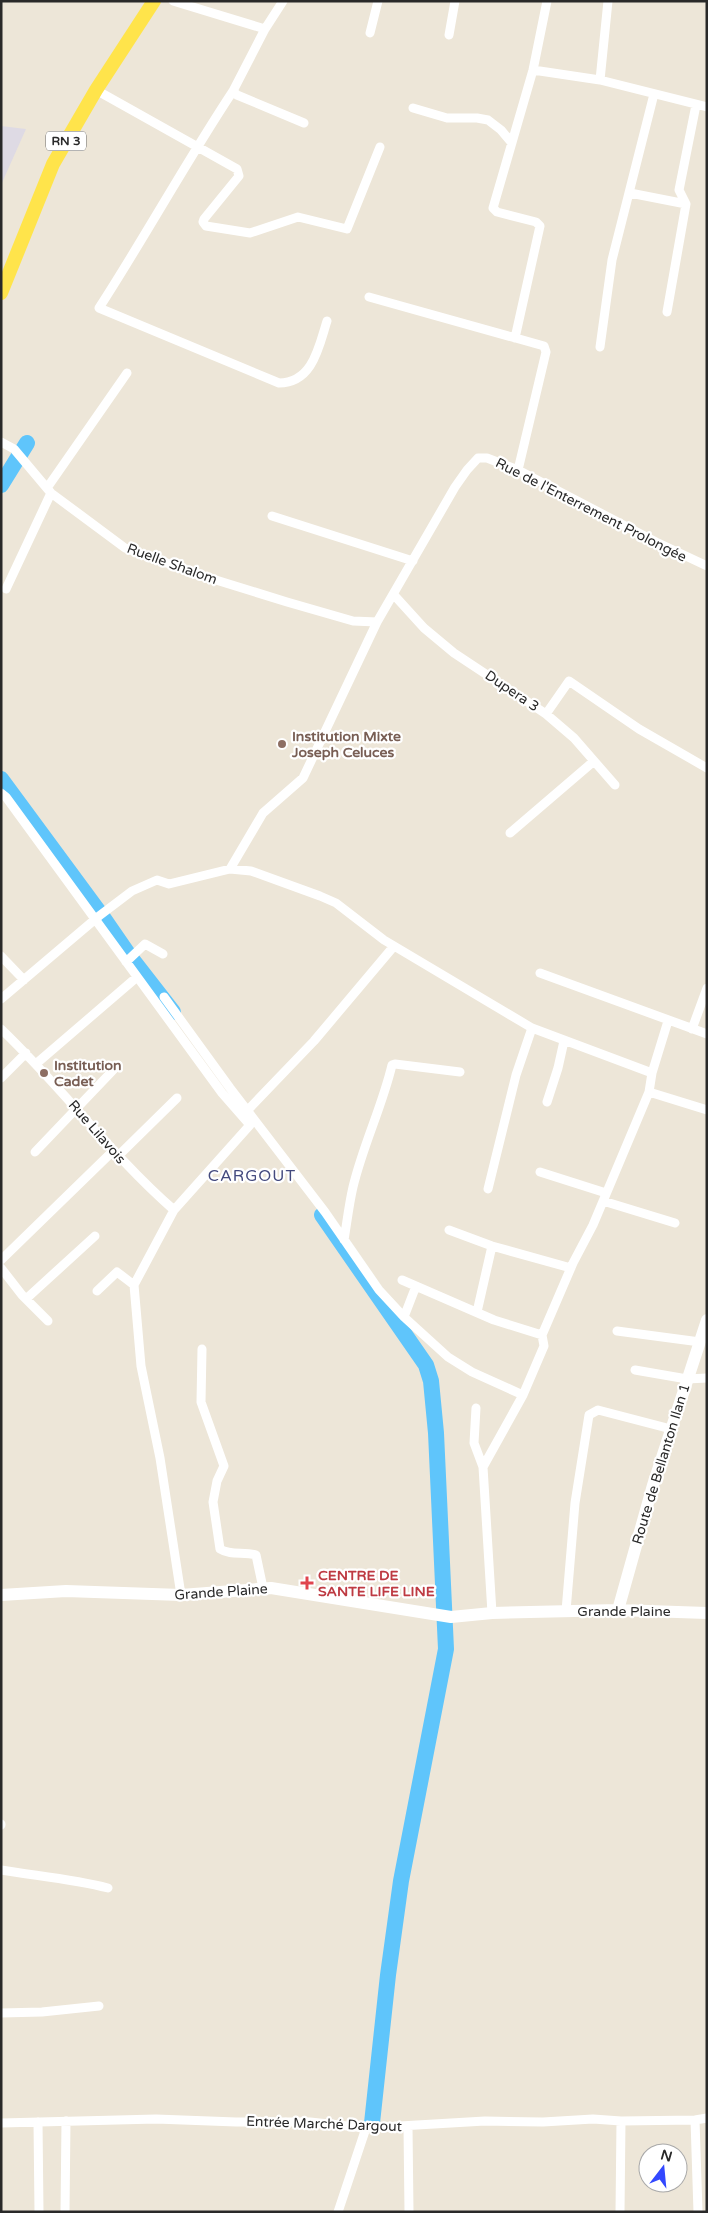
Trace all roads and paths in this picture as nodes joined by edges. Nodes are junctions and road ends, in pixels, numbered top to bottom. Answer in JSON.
{"nodes":[{"id":1,"x":154,"y":1,"type":"edge"},
{"id":2,"x":174,"y":1,"type":"edge"},
{"id":3,"x":283,"y":1,"type":"edge"},
{"id":4,"x":378,"y":1,"type":"edge"},
{"id":5,"x":455,"y":1,"type":"edge"},
{"id":6,"x":547,"y":1,"type":"edge"},
{"id":7,"x":608,"y":1,"type":"edge"},
{"id":8,"x":266,"y":29,"type":"junction"},
{"id":9,"x":370,"y":32,"type":"dead end"},
{"id":10,"x":449,"y":35,"type":"dead end"},
{"id":11,"x":533,"y":70,"type":"junction"},
{"id":12,"x":600,"y":80,"type":"junction"},
{"id":13,"x":96,"y":90,"type":"junction"},
{"id":14,"x":233,"y":91,"type":"junction"},
{"id":15,"x":654,"y":94,"type":"junction"},
{"id":16,"x":696,"y":106,"type":"junction"},
{"id":17,"x":707,"y":107,"type":"edge"},
{"id":18,"x":413,"y":108,"type":"dead end"},
{"id":19,"x":304,"y":123,"type":"dead end"},
{"id":20,"x":512,"y":143,"type":"junction"},
{"id":21,"x":196,"y":146,"type":"junction"},
{"id":22,"x":380,"y":147,"type":"dead end"},
{"id":23,"x":630,"y":193,"type":"junction"},
{"id":24,"x":686,"y":204,"type":"junction"},
{"id":25,"x":1,"y":294,"type":"edge"},
{"id":26,"x":369,"y":297,"type":"dead end"},
{"id":27,"x":667,"y":312,"type":"dead end"},
{"id":28,"x":327,"y":321,"type":"dead end"},
{"id":29,"x":515,"y":338,"type":"junction"},
{"id":30,"x":600,"y":347,"type":"dead end"},
{"id":31,"x":127,"y":373,"type":"dead end"},
{"id":32,"x":1,"y":442,"type":"edge"},
{"id":33,"x":518,"y":470,"type":"junction"},
{"id":34,"x":49,"y":490,"type":"junction"},
{"id":35,"x":272,"y":516,"type":"dead end"},
{"id":36,"x":413,"y":561,"type":"junction"},
{"id":37,"x":707,"y":566,"type":"edge"},
{"id":38,"x":6,"y":588,"type":"dead end"},
{"id":39,"x":394,"y":595,"type":"junction"},
{"id":40,"x":377,"y":622,"type":"junction"},
{"id":41,"x":546,"y":714,"type":"junction"},
{"id":42,"x":594,"y":761,"type":"junction"},
{"id":43,"x":707,"y":768,"type":"edge"},
{"id":44,"x":615,"y":784,"type":"dead end"},
{"id":45,"x":1,"y":793,"type":"edge"},
{"id":46,"x":510,"y":833,"type":"dead end"},
{"id":47,"x":230,"y":869,"type":"junction"},
{"id":48,"x":99,"y":916,"type":"junction"},
{"id":49,"x":394,"y":946,"type":"junction"},
{"id":50,"x":163,"y":954,"type":"dead end"},
{"id":51,"x":1,"y":956,"type":"edge"},
{"id":52,"x":129,"y":959,"type":"junction"},
{"id":53,"x":540,"y":973,"type":"dead end"},
{"id":54,"x":137,"y":977,"type":"junction"},
{"id":55,"x":24,"y":980,"type":"junction"},
{"id":56,"x":707,"y":988,"type":"edge"},
{"id":57,"x":164,"y":997,"type":"dead end"},
{"id":58,"x":1,"y":999,"type":"edge"},
{"id":59,"x":668,"y":1020,"type":"junction"},
{"id":60,"x":532,"y":1028,"type":"junction"},
{"id":61,"x":1,"y":1029,"type":"edge"},
{"id":62,"x":692,"y":1029,"type":"junction"},
{"id":63,"x":707,"y":1034,"type":"edge"},
{"id":64,"x":564,"y":1041,"type":"junction"},
{"id":65,"x":26,"y":1053,"type":"junction"},
{"id":66,"x":37,"y":1064,"type":"junction"},
{"id":67,"x":118,"y":1065,"type":"dead end"},
{"id":68,"x":460,"y":1072,"type":"dead end"},
{"id":69,"x":652,"y":1073,"type":"junction"},
{"id":70,"x":1,"y":1078,"type":"edge"},
{"id":71,"x":226,"y":1090,"type":"junction"},
{"id":72,"x":649,"y":1092,"type":"junction"},
{"id":73,"x":177,"y":1098,"type":"dead end"},
{"id":74,"x":547,"y":1102,"type":"dead end"},
{"id":75,"x":77,"y":1109,"type":"junction"},
{"id":76,"x":707,"y":1110,"type":"edge"},
{"id":77,"x":244,"y":1113,"type":"junction"},
{"id":78,"x":35,"y":1152,"type":"dead end"},
{"id":79,"x":115,"y":1154,"type":"junction"},
{"id":80,"x":540,"y":1172,"type":"dead end"},
{"id":81,"x":488,"y":1189,"type":"dead end"},
{"id":82,"x":604,"y":1197,"type":"junction"},
{"id":83,"x":174,"y":1210,"type":"junction"},
{"id":84,"x":675,"y":1223,"type":"dead end"},
{"id":85,"x":449,"y":1230,"type":"dead end"},
{"id":86,"x":95,"y":1236,"type":"dead end"},
{"id":87,"x":344,"y":1240,"type":"junction"},
{"id":88,"x":492,"y":1246,"type":"junction"},
{"id":89,"x":1,"y":1260,"type":"edge"},
{"id":90,"x":1,"y":1268,"type":"edge"},
{"id":91,"x":571,"y":1268,"type":"junction"},
{"id":92,"x":402,"y":1280,"type":"dead end"},
{"id":93,"x":134,"y":1285,"type":"junction"},
{"id":94,"x":416,"y":1286,"type":"junction"},
{"id":95,"x":97,"y":1290,"type":"dead end"},
{"id":96,"x":26,"y":1299,"type":"junction"},
{"id":97,"x":476,"y":1312,"type":"junction"},
{"id":98,"x":404,"y":1317,"type":"junction"},
{"id":99,"x":707,"y":1320,"type":"edge"},
{"id":100,"x":48,"y":1321,"type":"dead end"},
{"id":101,"x":617,"y":1331,"type":"dead end"},
{"id":102,"x":542,"y":1336,"type":"junction"},
{"id":103,"x":700,"y":1342,"type":"junction"},
{"id":104,"x":202,"y":1348,"type":"dead end"},
{"id":105,"x":635,"y":1370,"type":"dead end"},
{"id":106,"x":707,"y":1378,"type":"edge"},
{"id":107,"x":687,"y":1380,"type":"junction"},
{"id":108,"x":523,"y":1395,"type":"junction"},
{"id":109,"x":476,"y":1408,"type":"dead end"},
{"id":110,"x":671,"y":1428,"type":"junction"},
{"id":111,"x":483,"y":1467,"type":"junction"},
{"id":112,"x":263,"y":1588,"type":"junction"},
{"id":113,"x":1,"y":1595,"type":"edge"},
{"id":114,"x":181,"y":1595,"type":"junction"},
{"id":115,"x":618,"y":1610,"type":"junction"},
{"id":116,"x":566,"y":1611,"type":"junction"},
{"id":117,"x":707,"y":1612,"type":"edge"},
{"id":118,"x":492,"y":1614,"type":"junction"},
{"id":119,"x":1,"y":1870,"type":"edge"},
{"id":120,"x":108,"y":1888,"type":"dead end"},
{"id":121,"x":99,"y":2006,"type":"dead end"},
{"id":122,"x":1,"y":2013,"type":"edge"},
{"id":123,"x":707,"y":2118,"type":"edge"},
{"id":124,"x":695,"y":2120,"type":"junction"},
{"id":125,"x":66,"y":2121,"type":"junction"},
{"id":126,"x":620,"y":2121,"type":"junction"},
{"id":127,"x":38,"y":2122,"type":"junction"},
{"id":128,"x":1,"y":2123,"type":"edge"},
{"id":129,"x":408,"y":2127,"type":"junction"},
{"id":130,"x":366,"y":2128,"type":"junction"},
{"id":131,"x":39,"y":2212,"type":"edge"},
{"id":132,"x":65,"y":2212,"type":"edge"},
{"id":133,"x":338,"y":2212,"type":"edge"},
{"id":134,"x":409,"y":2212,"type":"edge"},
{"id":135,"x":617,"y":2212,"type":"edge"},
{"id":136,"x":698,"y":2212,"type":"edge"}],
"edges":[{"from":1,"to":13,"type":"main road","number":"RN 3"},
{"from":2,"to":8,"type":"street"},
{"from":3,"to":8,"type":"street"},
{"from":4,"to":9,"type":"street"},
{"from":5,"to":10,"type":"street"},
{"from":6,"to":11,"type":"street"},
{"from":7,"to":12,"type":"street"},
{"from":8,"to":14,"type":"street"},
{"from":11,"to":12,"type":"street"},
{"from":11,"to":20,"type":"street"},
{"from":12,"to":15,"type":"street"},
{"from":13,"to":21,"type":"street"},
{"from":13,"to":25,"type":"main road","number":"RN 3"},
{"from":14,"to":19,"type":"street"},
{"from":14,"to":21,"type":"street"},
{"from":15,"to":16,"type":"street"},
{"from":15,"to":23,"type":"street"},
{"from":16,"to":17,"type":"street"},
{"from":16,"to":24,"type":"street"},
{"from":18,"to":20,"type":"street"},
{"from":20,"to":29,"type":"street"},
{"from":21,"to":22,"type":"street"},
{"from":21,"to":28,"type":"street"},
{"from":23,"to":24,"type":"street"},
{"from":23,"to":30,"type":"street"},
{"from":24,"to":27,"type":"street"},
{"from":26,"to":29,"type":"street"},
{"from":29,"to":33,"type":"street"},
{"from":31,"to":34,"type":"street"},
{"from":32,"to":34,"type":"street","name":"Ruelle Shalom"},
{"from":33,"to":36,"type":"street","name":"Rue de l'Enterrement Prolongée"},
{"from":33,"to":37,"type":"street","name":"Rue de l'Enterrement Prolongée"},
{"from":34,"to":38,"type":"street"},
{"from":34,"to":40,"type":"street","name":"Ruelle Shalom"},
{"from":35,"to":36,"type":"street"},
{"from":36,"to":39,"type":"street","name":"Rue de l'Enterrement Prolongée"},
{"from":39,"to":40,"type":"street","name":"Rue de l'Enterrement Prolongée"},
{"from":39,"to":41,"type":"street","name":"Dupera 3"},
{"from":40,"to":47,"type":"street","name":"Rue de l'Enterrement Prolongée"},
{"from":41,"to":42,"type":"street"},
{"from":41,"to":43,"type":"street","name":"Dupera 3"},
{"from":42,"to":44,"type":"street"},
{"from":42,"to":46,"type":"street"},
{"from":45,"to":48,"type":"street"},
{"from":47,"to":48,"type":"street"},
{"from":47,"to":49,"type":"street"},
{"from":48,"to":52,"type":"street"},
{"from":48,"to":55,"type":"street"},
{"from":49,"to":60,"type":"street"},
{"from":49,"to":77,"type":"street"},
{"from":50,"to":52,"type":"street"},
{"from":51,"to":55,"type":"street"},
{"from":52,"to":54,"type":"street"},
{"from":53,"to":59,"type":"street"},
{"from":54,"to":66,"type":"street"},
{"from":54,"to":71,"type":"street"},
{"from":55,"to":58,"type":"street"},
{"from":56,"to":62,"type":"street"},
{"from":57,"to":71,"type":"street"},
{"from":59,"to":62,"type":"street"},
{"from":59,"to":69,"type":"street"},
{"from":60,"to":64,"type":"street"},
{"from":60,"to":81,"type":"street"},
{"from":61,"to":65,"type":"street","name":"Rue Lilavois"},
{"from":62,"to":63,"type":"street"},
{"from":64,"to":69,"type":"street"},
{"from":64,"to":74,"type":"street"},
{"from":65,"to":66,"type":"street","name":"Rue Lilavois"},
{"from":65,"to":70,"type":"street"},
{"from":66,"to":75,"type":"street","name":"Rue Lilavois"},
{"from":67,"to":75,"type":"street"},
{"from":68,"to":87,"type":"street"},
{"from":69,"to":72,"type":"street"},
{"from":71,"to":77,"type":"street"},
{"from":72,"to":76,"type":"street"},
{"from":72,"to":82,"type":"street"},
{"from":73,"to":79,"type":"street"},
{"from":75,"to":78,"type":"street"},
{"from":75,"to":79,"type":"street","name":"Rue Lilavois"},
{"from":77,"to":83,"type":"street"},
{"from":77,"to":87,"type":"street"},
{"from":79,"to":83,"type":"street","name":"Rue Lilavois"},
{"from":79,"to":89,"type":"street"},
{"from":80,"to":82,"type":"street"},
{"from":82,"to":84,"type":"street"},
{"from":82,"to":91,"type":"street"},
{"from":83,"to":93,"type":"street"},
{"from":85,"to":88,"type":"street"},
{"from":86,"to":96,"type":"street"},
{"from":87,"to":98,"type":"street"},
{"from":88,"to":91,"type":"street"},
{"from":88,"to":97,"type":"street"},
{"from":90,"to":96,"type":"street"},
{"from":91,"to":102,"type":"street"},
{"from":92,"to":94,"type":"street"},
{"from":93,"to":95,"type":"street"},
{"from":93,"to":114,"type":"street"},
{"from":94,"to":97,"type":"street"},
{"from":94,"to":98,"type":"street"},
{"from":96,"to":100,"type":"street"},
{"from":97,"to":102,"type":"street"},
{"from":98,"to":108,"type":"street"},
{"from":99,"to":103,"type":"street","name":"Route de Bellanton Ilan 1"},
{"from":101,"to":103,"type":"street"},
{"from":102,"to":108,"type":"street"},
{"from":103,"to":107,"type":"street","name":"Route de Bellanton Ilan 1"},
{"from":104,"to":112,"type":"street"},
{"from":105,"to":107,"type":"street"},
{"from":106,"to":107,"type":"street"},
{"from":107,"to":110,"type":"street","name":"Route de Bellanton Ilan 1"},
{"from":108,"to":111,"type":"street"},
{"from":109,"to":111,"type":"street"},
{"from":110,"to":115,"type":"street","name":"Route de Bellanton Ilan 1"},
{"from":110,"to":116,"type":"street"},
{"from":111,"to":118,"type":"street"},
{"from":112,"to":114,"type":"street","name":"Grande Plaine"},
{"from":112,"to":118,"type":"street","name":"Grande Plaine"},
{"from":113,"to":114,"type":"street","name":"Grande Plaine"},
{"from":115,"to":116,"type":"street","name":"Grande Plaine"},
{"from":115,"to":117,"type":"street","name":"Grande Plaine"},
{"from":116,"to":118,"type":"street","name":"Grande Plaine"},
{"from":119,"to":120,"type":"street"},
{"from":121,"to":122,"type":"street"},
{"from":123,"to":124,"type":"street","name":"Entrée Marché Dargout"},
{"from":124,"to":126,"type":"street","name":"Entrée Marché Dargout"},
{"from":124,"to":136,"type":"street"},
{"from":125,"to":127,"type":"street","name":"Entrée Marché Dargout"},
{"from":125,"to":130,"type":"street","name":"Entrée Marché Dargout"},
{"from":125,"to":132,"type":"street"},
{"from":126,"to":129,"type":"street","name":"Entrée Marché Dargout"},
{"from":126,"to":135,"type":"street"},
{"from":127,"to":128,"type":"street","name":"Entrée Marché Dargout"},
{"from":127,"to":131,"type":"street"},
{"from":129,"to":130,"type":"street","name":"Entrée Marché Dargout"},
{"from":129,"to":134,"type":"street"},
{"from":130,"to":133,"type":"street"}]}
